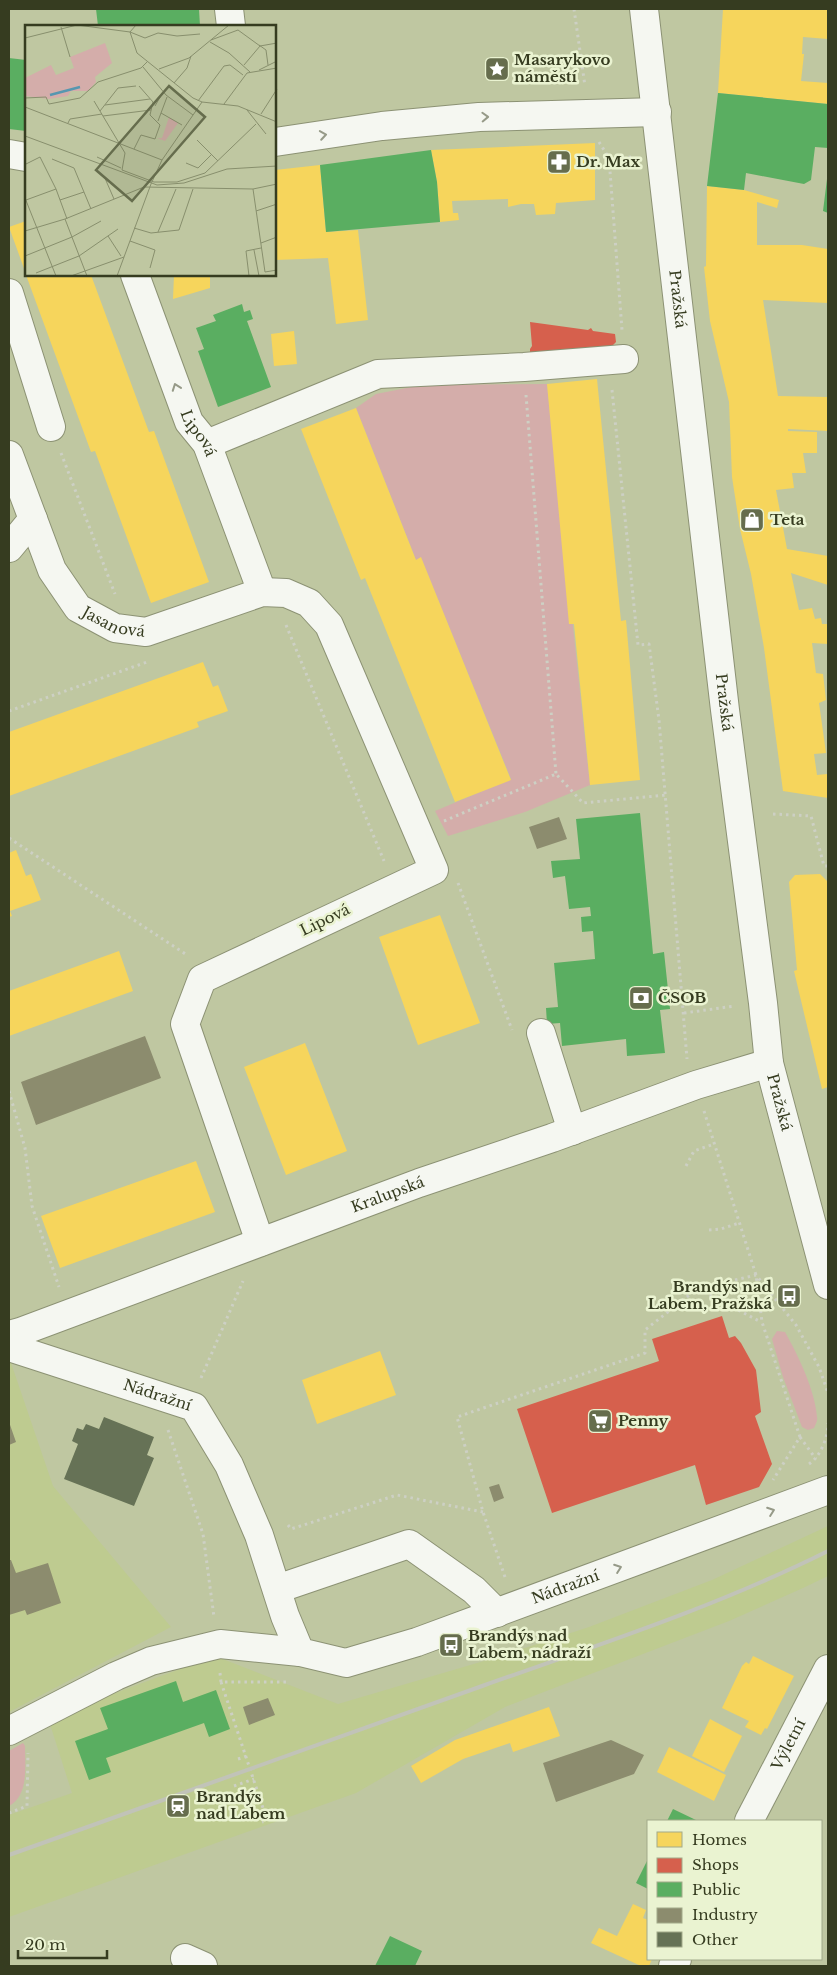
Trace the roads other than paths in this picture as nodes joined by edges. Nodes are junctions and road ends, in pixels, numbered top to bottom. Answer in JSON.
{"nodes":[{"id":1,"x":229,"y":9,"type":"edge"},
{"id":2,"x":644,"y":9,"type":"edge"},
{"id":3,"x":231,"y":25,"type":"edge"},
{"id":4,"x":657,"y":112,"type":"junction"},
{"id":5,"x":276,"y":142,"type":"edge"},
{"id":6,"x":9,"y":154,"type":"edge"},
{"id":7,"x":25,"y":157,"type":"edge"},
{"id":8,"x":135,"y":276,"type":"edge"},
{"id":9,"x":9,"y":293,"type":"edge"},
{"id":10,"x":624,"y":359,"type":"road end"},
{"id":11,"x":51,"y":426,"type":"road end"},
{"id":12,"x":207,"y":444,"type":"junction"},
{"id":13,"x":9,"y":455,"type":"edge"},
{"id":14,"x":34,"y":519,"type":"junction"},
{"id":15,"x":9,"y":548,"type":"edge"},
{"id":16,"x":262,"y":592,"type":"junction"},
{"id":17,"x":434,"y":870,"type":"joint"},
{"id":18,"x":528,"y":1034,"type":"road end"},
{"id":19,"x":769,"y":1063,"type":"junction"},
{"id":20,"x":572,"y":1131,"type":"junction"},
{"id":21,"x":260,"y":1242,"type":"junction"},
{"id":22,"x":828,"y":1285,"type":"edge"},
{"id":23,"x":9,"y":1335,"type":"edge"},
{"id":24,"x":9,"y":1347,"type":"edge"},
{"id":25,"x":828,"y":1490,"type":"edge"},
{"id":26,"x":277,"y":1588,"type":"junction"},
{"id":27,"x":497,"y":1613,"type":"junction"},
{"id":28,"x":300,"y":1652,"type":"junction"},
{"id":29,"x":828,"y":1669,"type":"edge"},
{"id":30,"x":19,"y":1726,"type":"edge"},
{"id":31,"x":750,"y":1820,"type":"edge"}],
"edges":[{"from":1,"to":3,"type":"street"},
{"from":2,"to":4,"type":"street"},
{"from":5,"to":4,"type":"street","one_way":true},
{"from":4,"to":19,"type":"street","name":"Pražská"},
{"from":6,"to":7,"type":"street"},
{"from":12,"to":8,"type":"street","name":"Lipová","one_way":true},
{"from":9,"to":11,"type":"street"},
{"from":10,"to":12,"type":"street"},
{"from":12,"to":16,"type":"street","name":"Lipová"},
{"from":13,"to":14,"type":"street","name":"Jasanová"},
{"from":14,"to":15,"type":"street"},
{"from":14,"to":16,"type":"street","name":"Jasanová"},
{"from":16,"to":17,"type":"street","name":"Jasanová"},
{"from":17,"to":21,"type":"street","name":"Lipová"},
{"from":18,"to":20,"type":"street"},
{"from":19,"to":20,"type":"street","name":"Kralupská"},
{"from":19,"to":22,"type":"street","name":"Pražská"},
{"from":20,"to":21,"type":"street","name":"Kralupská"},
{"from":21,"to":23,"type":"street","name":"Kralupská"},
{"from":24,"to":26,"type":"street","name":"Nádražní"},
{"from":27,"to":25,"type":"street","name":"Nádražní","one_way":true},
{"from":26,"to":27,"type":"street"},
{"from":26,"to":28,"type":"street","name":"Nádražní"},
{"from":27,"to":28,"type":"street","name":"Nádražní"},
{"from":28,"to":30,"type":"street","name":"Nádražní"},
{"from":29,"to":31,"type":"street","name":"Výletní"}]}
